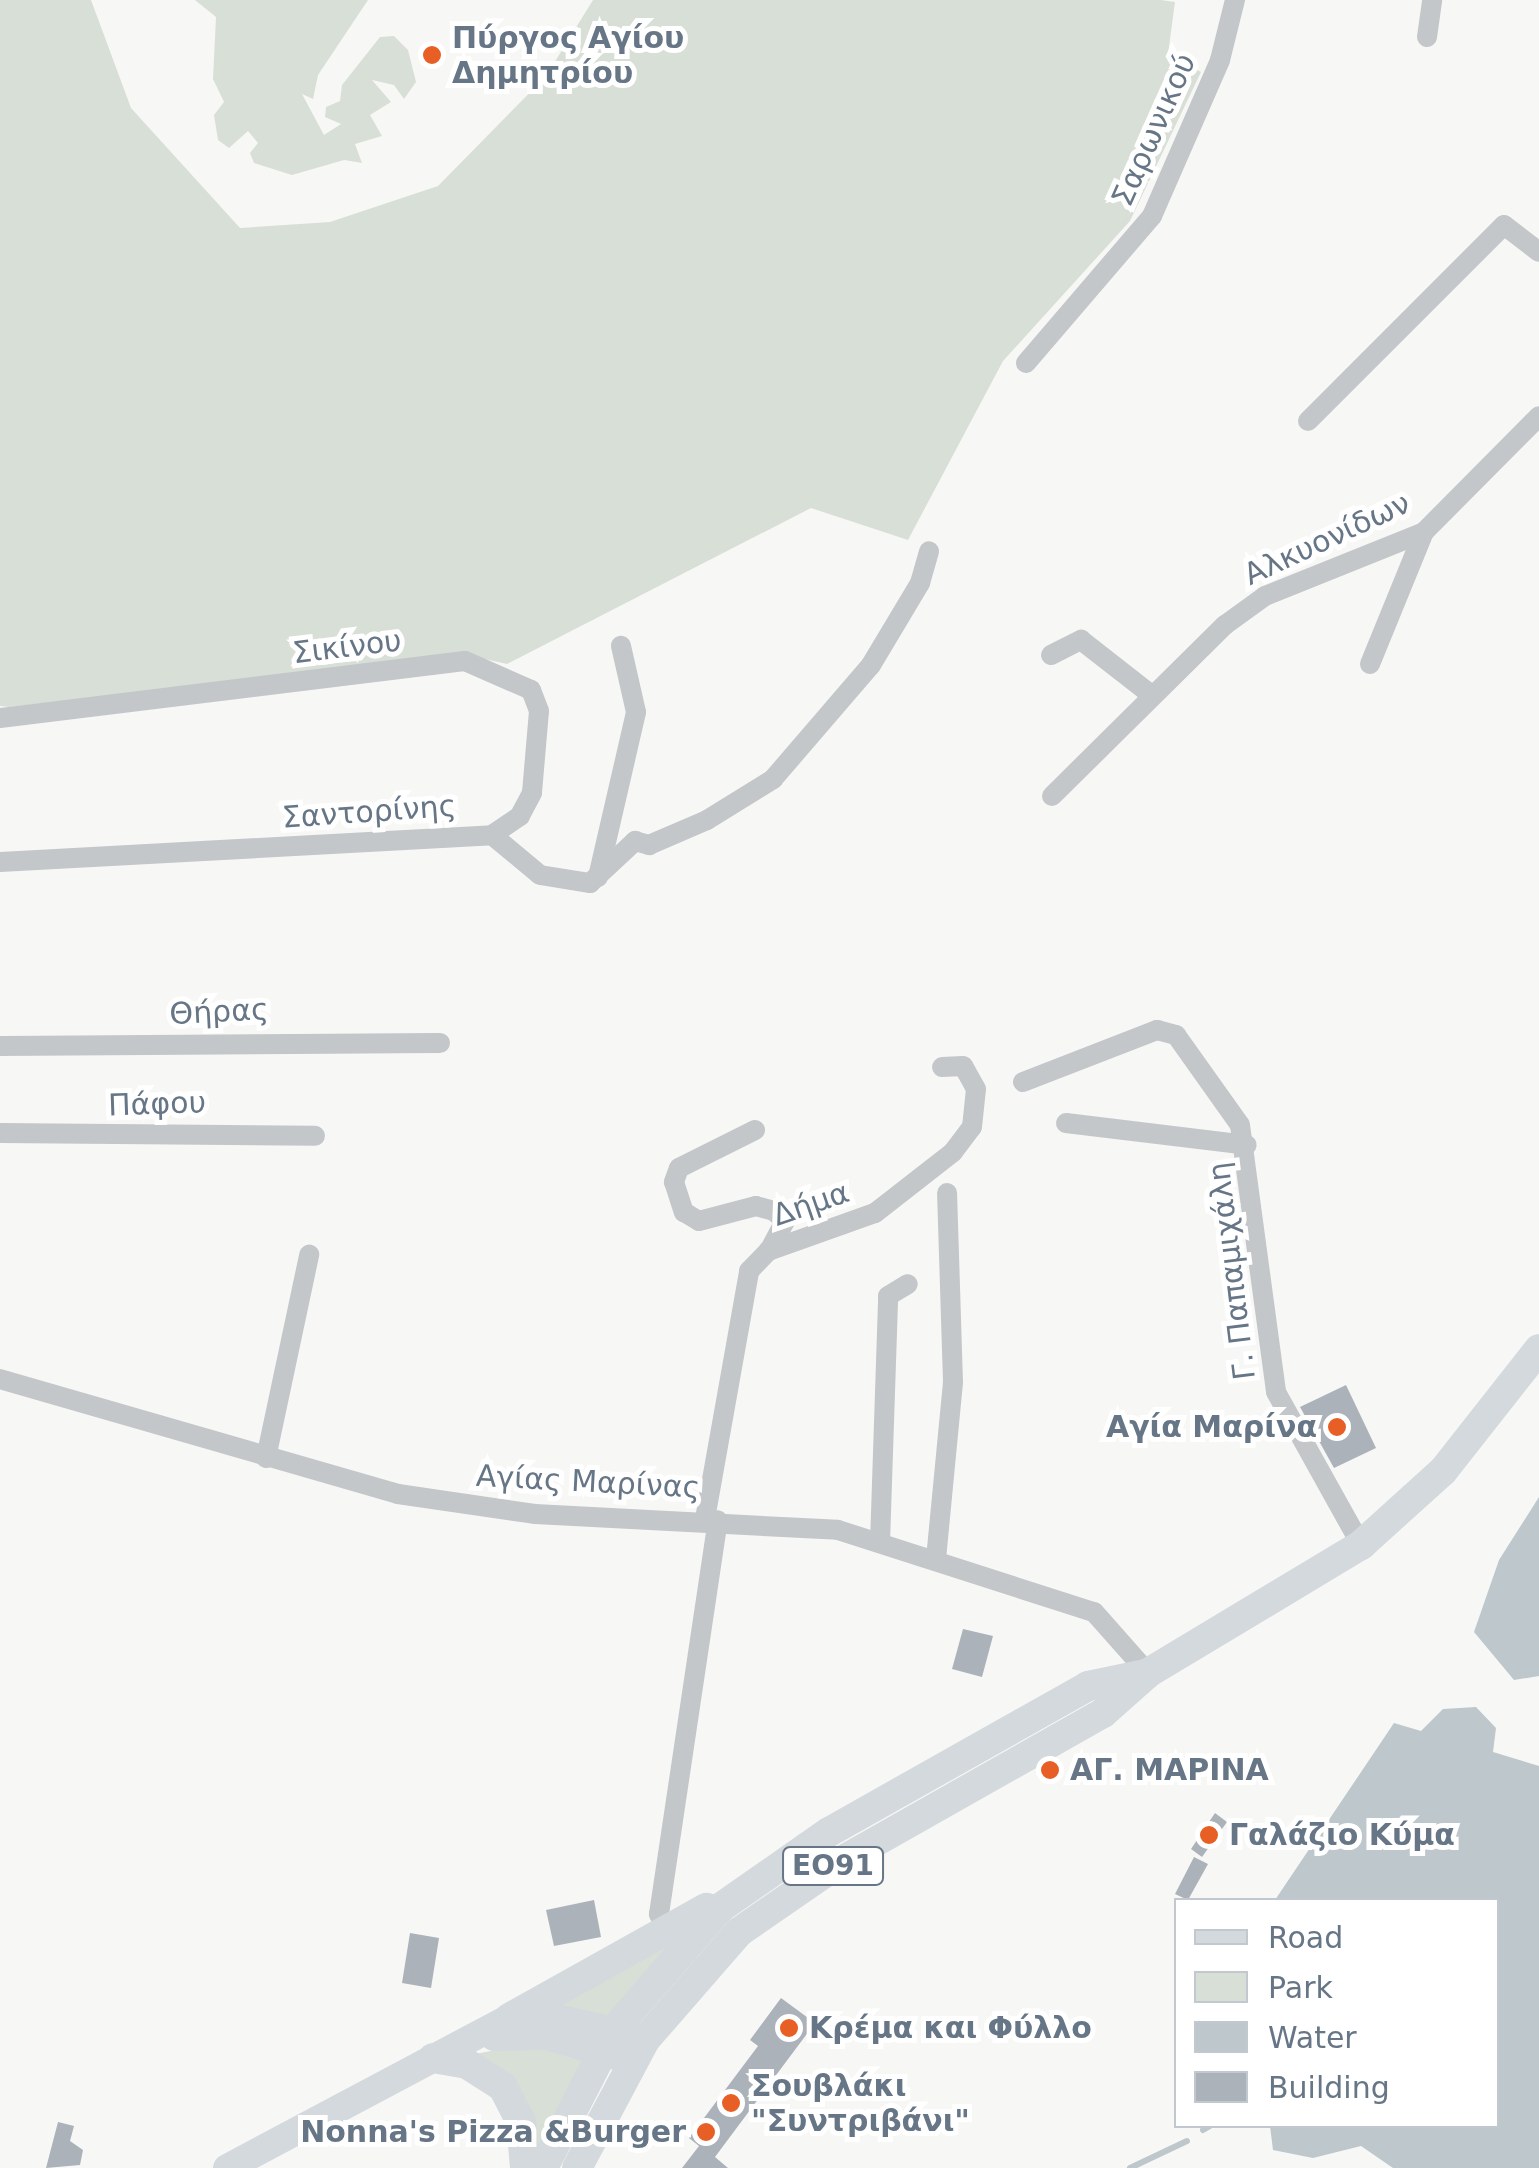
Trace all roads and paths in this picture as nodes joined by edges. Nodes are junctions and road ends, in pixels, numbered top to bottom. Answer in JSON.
{"nodes":[{"id":1,"x":1235,"y":0,"type":"edge"},
{"id":2,"x":1432,"y":0,"type":"edge"},
{"id":3,"x":1427,"y":38,"type":"dead end"},
{"id":4,"x":1539,"y":252,"type":"edge"},
{"id":5,"x":1026,"y":363,"type":"dead end"},
{"id":6,"x":1539,"y":416,"type":"edge"},
{"id":7,"x":1308,"y":421,"type":"dead end"},
{"id":8,"x":1424,"y":532,"type":"junction"},
{"id":9,"x":929,"y":552,"type":"dead end"},
{"id":10,"x":622,"y":646,"type":"dead end"},
{"id":11,"x":1051,"y":654,"type":"dead end"},
{"id":12,"x":1370,"y":664,"type":"dead end"},
{"id":13,"x":1150,"y":694,"type":"junction"},
{"id":14,"x":0,"y":718,"type":"edge"},
{"id":15,"x":1052,"y":796,"type":"dead end"},
{"id":16,"x":492,"y":835,"type":"junction"},
{"id":17,"x":0,"y":862,"type":"edge"},
{"id":18,"x":598,"y":877,"type":"junction"},
{"id":19,"x":440,"y":1044,"type":"dead end"},
{"id":20,"x":0,"y":1046,"type":"edge"},
{"id":21,"x":942,"y":1068,"type":"dead end"},
{"id":22,"x":1023,"y":1082,"type":"dead end"},
{"id":23,"x":1066,"y":1123,"type":"dead end"},
{"id":24,"x":755,"y":1130,"type":"dead end"},
{"id":25,"x":0,"y":1133,"type":"edge"},
{"id":26,"x":315,"y":1136,"type":"dead end"},
{"id":27,"x":1247,"y":1145,"type":"junction"},
{"id":28,"x":947,"y":1193,"type":"dead end"},
{"id":29,"x":768,"y":1251,"type":"junction"},
{"id":30,"x":309,"y":1256,"type":"dead end"},
{"id":31,"x":908,"y":1284,"type":"dead end"},
{"id":32,"x":1539,"y":1348,"type":"edge"},
{"id":33,"x":0,"y":1379,"type":"edge"},
{"id":34,"x":266,"y":1458,"type":"junction"},
{"id":35,"x":712,"y":1519,"type":"junction"},
{"id":36,"x":880,"y":1543,"type":"junction"},
{"id":37,"x":1362,"y":1545,"type":"junction"},
{"id":38,"x":936,"y":1559,"type":"junction"},
{"id":39,"x":1148,"y":1673,"type":"junction"},
{"id":40,"x":752,"y":1883,"type":"junction"},
{"id":41,"x":667,"y":1930,"type":"junction"},
{"id":42,"x":509,"y":2018,"type":"junction"},
{"id":43,"x":468,"y":2040,"type":"junction"},
{"id":44,"x":608,"y":2041,"type":"junction"},
{"id":45,"x":639,"y":2050,"type":"junction"},
{"id":46,"x":434,"y":2058,"type":"junction"},
{"id":47,"x":227,"y":2168,"type":"edge"},
{"id":48,"x":525,"y":2168,"type":"edge"},
{"id":49,"x":543,"y":2168,"type":"edge"},
{"id":50,"x":576,"y":2168,"type":"edge"}],
"edges":[{"from":1,"to":5,"type":"street","name":"Σαρωνικού"},
{"from":2,"to":3,"type":"street"},
{"from":4,"to":7,"type":"street"},
{"from":6,"to":8,"type":"street","name":"Αλκυονίδων"},
{"from":8,"to":12,"type":"street"},
{"from":8,"to":13,"type":"street","name":"Αλκυονίδων"},
{"from":9,"to":18,"type":"street"},
{"from":10,"to":18,"type":"street"},
{"from":11,"to":13,"type":"street"},
{"from":13,"to":15,"type":"street","name":"Αλκυονίδων"},
{"from":14,"to":16,"type":"street","name":"Σικίνου"},
{"from":16,"to":17,"type":"street","name":"Σαντορίνης"},
{"from":16,"to":18,"type":"street","name":"Σαντορίνης"},
{"from":19,"to":20,"type":"street","name":"Θήρας"},
{"from":21,"to":29,"type":"street","name":"Δήμα"},
{"from":22,"to":27,"type":"street","name":"Γ. Παπαμιχάλη"},
{"from":23,"to":27,"type":"street"},
{"from":24,"to":29,"type":"street"},
{"from":25,"to":26,"type":"street","name":"Πάφου"},
{"from":27,"to":37,"type":"street","name":"Γ. Παπαμιχάλη"},
{"from":28,"to":38,"type":"street"},
{"from":29,"to":35,"type":"street","name":"Δήμα"},
{"from":30,"to":34,"type":"street"},
{"from":31,"to":36,"type":"street"},
{"from":32,"to":37,"type":"main road","number":"ΕΟ91"},
{"from":33,"to":34,"type":"street","name":"Αγίας Μαρίνας"},
{"from":34,"to":35,"type":"street","name":"Αγίας Μαρίνας"},
{"from":35,"to":36,"type":"street","name":"Αγίας Μαρίνας"},
{"from":35,"to":41,"type":"street","name":"Δήμα"},
{"from":36,"to":38,"type":"street","name":"Αγίας Μαρίνας"},
{"from":37,"to":39,"type":"main road","number":"ΕΟ91"},
{"from":38,"to":39,"type":"street","name":"Αγίας Μαρίνας"},
{"from":39,"to":40,"type":"main road","number":"ΕΟ91"},
{"from":39,"to":45,"type":"main road","number":"ΕΟ91"},
{"from":40,"to":41,"type":"main road"},
{"from":40,"to":44,"type":"main road","number":"ΕΟ91"},
{"from":41,"to":42,"type":"main road"},
{"from":42,"to":43,"type":"main road"},
{"from":42,"to":44,"type":"main road"},
{"from":43,"to":44,"type":"main road"},
{"from":43,"to":46,"type":"main road"},
{"from":44,"to":45,"type":"main road"},
{"from":44,"to":49,"type":"main road","number":"ΕΟ91"},
{"from":45,"to":50,"type":"main road","number":"ΕΟ91"},
{"from":46,"to":47,"type":"main road"},
{"from":46,"to":48,"type":"main road"}]}
